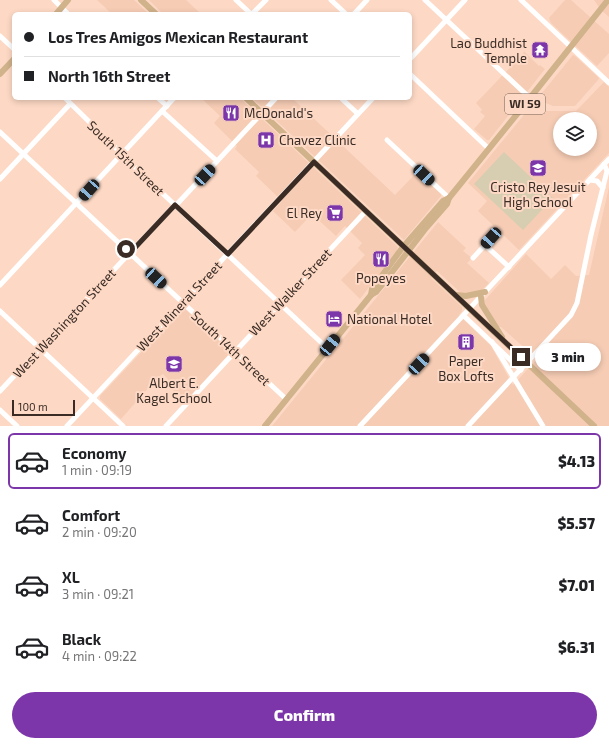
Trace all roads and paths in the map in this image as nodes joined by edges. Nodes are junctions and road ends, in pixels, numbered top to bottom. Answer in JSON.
{"nodes":[{"id":1,"x":54,"y":0,"type":"edge"},
{"id":2,"x":68,"y":0,"type":"edge"},
{"id":3,"x":141,"y":0,"type":"edge"},
{"id":4,"x":236,"y":0,"type":"edge"},
{"id":5,"x":266,"y":0,"type":"edge"},
{"id":6,"x":331,"y":0,"type":"edge"},
{"id":7,"x":367,"y":0,"type":"edge"},
{"id":8,"x":425,"y":0,"type":"edge"},
{"id":9,"x":464,"y":0,"type":"edge"},
{"id":10,"x":520,"y":0,"type":"edge"},
{"id":11,"x":608,"y":0,"type":"edge"},
{"id":12,"x":62,"y":8,"type":"junction"},
{"id":13,"x":58,"y":12,"type":"edge"},
{"id":14,"x":66,"y":12,"type":"edge"},
{"id":15,"x":154,"y":12,"type":"edge"},
{"id":16,"x":250,"y":12,"type":"edge"},
{"id":17,"x":254,"y":12,"type":"edge"},
{"id":18,"x":344,"y":12,"type":"edge"},
{"id":19,"x":356,"y":12,"type":"edge"},
{"id":20,"x":446,"y":20,"type":"junction"},
{"id":21,"x":0,"y":36,"type":"edge"},
{"id":22,"x":12,"y":47,"type":"edge"},
{"id":23,"x":571,"y":47,"type":"junction"},
{"id":24,"x":412,"y":57,"type":"edge"},
{"id":25,"x":12,"y":60,"type":"edge"},
{"id":26,"x":0,"y":74,"type":"edge"},
{"id":27,"x":412,"y":76,"type":"edge"},
{"id":28,"x":609,"y":83,"type":"edge"},
{"id":29,"x":530,"y":98,"type":"junction"},
{"id":30,"x":67,"y":100,"type":"edge"},
{"id":31,"x":160,"y":100,"type":"edge"},
{"id":32,"x":172,"y":100,"type":"edge"},
{"id":33,"x":248,"y":100,"type":"edge"},
{"id":34,"x":274,"y":100,"type":"edge"},
{"id":35,"x":343,"y":100,"type":"edge"},
{"id":36,"x":371,"y":100,"type":"edge"},
{"id":37,"x":70,"y":104,"type":"junction"},
{"id":38,"x":167,"y":106,"type":"junction"},
{"id":39,"x":162,"y":111,"type":"junction"},
{"id":40,"x":262,"y":113,"type":"junction"},
{"id":41,"x":358,"y":114,"type":"junction"},
{"id":42,"x":0,"y":132,"type":"edge"},
{"id":43,"x":387,"y":140,"type":"dead end"},
{"id":44,"x":489,"y":149,"type":"junction"},
{"id":45,"x":24,"y":154,"type":"junction"},
{"id":46,"x":122,"y":154,"type":"junction"},
{"id":47,"x":609,"y":159,"type":"edge"},
{"id":48,"x":217,"y":161,"type":"junction"},
{"id":49,"x":314,"y":162,"type":"junction"},
{"id":50,"x":604,"y":164,"type":"junction"},
{"id":51,"x":0,"y":179,"type":"edge"},
{"id":52,"x":590,"y":180,"type":"junction"},
{"id":53,"x":603,"y":188,"type":"junction"},
{"id":54,"x":449,"y":198,"type":"junction"},
{"id":55,"x":77,"y":203,"type":"junction"},
{"id":56,"x":175,"y":205,"type":"junction"},
{"id":57,"x":366,"y":211,"type":"junction"},
{"id":58,"x":424,"y":226,"type":"junction"},
{"id":59,"x":498,"y":231,"type":"dead end"},
{"id":60,"x":485,"y":245,"type":"junction"},
{"id":61,"x":404,"y":247,"type":"junction"},
{"id":62,"x":408,"y":252,"type":"junction"},
{"id":63,"x":130,"y":253,"type":"junction"},
{"id":64,"x":228,"y":254,"type":"junction"},
{"id":65,"x":473,"y":258,"type":"dead end"},
{"id":66,"x":509,"y":267,"type":"junction"},
{"id":67,"x":384,"y":271,"type":"junction"},
{"id":68,"x":390,"y":276,"type":"junction"},
{"id":69,"x":0,"y":285,"type":"edge"},
{"id":70,"x":454,"y":294,"type":"junction"},
{"id":71,"x":483,"y":294,"type":"junction"},
{"id":72,"x":371,"y":295,"type":"junction"},
{"id":73,"x":182,"y":302,"type":"junction"},
{"id":74,"x":280,"y":304,"type":"junction"},
{"id":75,"x":470,"y":309,"type":"junction"},
{"id":76,"x":0,"y":311,"type":"edge"},
{"id":77,"x":464,"y":316,"type":"junction"},
{"id":78,"x":492,"y":342,"type":"junction"},
{"id":79,"x":504,"y":342,"type":"junction"},
{"id":80,"x":40,"y":348,"type":"junction"},
{"id":81,"x":327,"y":348,"type":"junction"},
{"id":82,"x":235,"y":352,"type":"junction"},
{"id":83,"x":521,"y":370,"type":"junction"},
{"id":84,"x":513,"y":378,"type":"junction"},
{"id":85,"x":0,"y":391,"type":"edge"},
{"id":86,"x":93,"y":398,"type":"junction"},
{"id":87,"x":286,"y":399,"type":"junction"},
{"id":88,"x":0,"y":410,"type":"edge"},
{"id":89,"x":17,"y":426,"type":"edge"},
{"id":90,"x":67,"y":426,"type":"edge"},
{"id":91,"x":123,"y":426,"type":"edge"},
{"id":92,"x":166,"y":426,"type":"edge"},
{"id":93,"x":265,"y":426,"type":"edge"},
{"id":94,"x":360,"y":426,"type":"edge"},
{"id":95,"x":468,"y":426,"type":"edge"},
{"id":96,"x":543,"y":426,"type":"edge"},
{"id":97,"x":594,"y":426,"type":"edge"}],
"edges":[{"from":1,"to":12,"type":"street"},
{"from":2,"to":12,"type":"main road"},
{"from":3,"to":15,"type":"main road"},
{"from":4,"to":16,"type":"street"},
{"from":5,"to":17,"type":"street"},
{"from":6,"to":18,"type":"street"},
{"from":7,"to":19,"type":"street"},
{"from":8,"to":20,"type":"street"},
{"from":9,"to":20,"type":"street"},
{"from":10,"to":23,"type":"street"},
{"from":11,"to":23,"type":"main road","number":"WI 59"},
{"from":12,"to":13,"type":"main road"},
{"from":12,"to":14,"type":"street"},
{"from":20,"to":24,"type":"street"},
{"from":20,"to":29,"type":"street"},
{"from":21,"to":22,"type":"street"},
{"from":23,"to":28,"type":"street"},
{"from":23,"to":29,"type":"main road","number":"WI 59"},
{"from":25,"to":26,"type":"main road"},
{"from":27,"to":44,"type":"street"},
{"from":29,"to":44,"type":"main road","number":"WI 59"},
{"from":30,"to":37,"type":"street","name":"South 15th Street"},
{"from":31,"to":38,"type":"street"},
{"from":32,"to":38,"type":"street"},
{"from":33,"to":40,"type":"main road"},
{"from":34,"to":40,"type":"street","name":"West Washington Street"},
{"from":35,"to":41,"type":"street"},
{"from":36,"to":41,"type":"street","name":"West Mineral Street"},
{"from":37,"to":45,"type":"street"},
{"from":37,"to":46,"type":"street","name":"South 15th Street"},
{"from":38,"to":39,"type":"street"},
{"from":39,"to":46,"type":"street"},
{"from":39,"to":48,"type":"street"},
{"from":40,"to":48,"type":"street","name":"West Washington Street"},
{"from":40,"to":49,"type":"main road"},
{"from":41,"to":49,"type":"street","name":"West Mineral Street"},
{"from":42,"to":45,"type":"street","name":"South 14th Street"},
{"from":43,"to":54,"type":"street"},
{"from":44,"to":54,"type":"main road","number":"WI 59"},
{"from":45,"to":51,"type":"street"},
{"from":45,"to":55,"type":"street","name":"South 14th Street"},
{"from":46,"to":55,"type":"street"},
{"from":46,"to":56,"type":"street","name":"South 15th Street"},
{"from":47,"to":50,"type":"street"},
{"from":48,"to":56,"type":"street","name":"West Washington Street"},
{"from":49,"to":57,"type":"main road"},
{"from":49,"to":64,"type":"street","name":"West Mineral Street"},
{"from":50,"to":52,"type":"street"},
{"from":50,"to":53,"type":"street"},
{"from":52,"to":53,"type":"street"},
{"from":52,"to":66,"type":"street"},
{"from":53,"to":83,"type":"street"},
{"from":54,"to":58,"type":"main road","number":"WI 59"},
{"from":55,"to":63,"type":"street","name":"South 14th Street"},
{"from":55,"to":69,"type":"street"},
{"from":56,"to":63,"type":"street","name":"West Washington Street"},
{"from":56,"to":64,"type":"street","name":"South 15th Street"},
{"from":57,"to":61,"type":"main road"},
{"from":57,"to":74,"type":"street","name":"West Walker Street"},
{"from":58,"to":61,"type":"main road","number":"WI 59"},
{"from":58,"to":62,"type":"main road","number":"WI 59"},
{"from":59,"to":60,"type":"street"},
{"from":60,"to":65,"type":"street"},
{"from":60,"to":66,"type":"street"},
{"from":61,"to":62,"type":"main road"},
{"from":61,"to":67,"type":"main road","number":"WI 59"},
{"from":62,"to":68,"type":"main road","number":"WI 59"},
{"from":62,"to":70,"type":"main road"},
{"from":63,"to":73,"type":"street","name":"South 14th Street"},
{"from":63,"to":80,"type":"street","name":"West Washington Street"},
{"from":64,"to":73,"type":"street","name":"West Mineral Street"},
{"from":64,"to":74,"type":"street","name":"South 15th Street"},
{"from":66,"to":71,"type":"street"},
{"from":67,"to":68,"type":"main road"},
{"from":67,"to":72,"type":"main road","number":"WI 59"},
{"from":68,"to":72,"type":"main road","number":"WI 59"},
{"from":70,"to":71,"type":"main road"},
{"from":70,"to":75,"type":"main road"},
{"from":71,"to":75,"type":"street"},
{"from":71,"to":79,"type":"main road"},
{"from":72,"to":81,"type":"main road","number":"WI 59"},
{"from":73,"to":82,"type":"street","name":"South 14th Street"},
{"from":73,"to":86,"type":"street","name":"West Mineral Street"},
{"from":74,"to":81,"type":"street","name":"South 15th Street"},
{"from":74,"to":82,"type":"street","name":"West Walker Street"},
{"from":75,"to":77,"type":"street"},
{"from":75,"to":79,"type":"main road"},
{"from":76,"to":80,"type":"street"},
{"from":77,"to":78,"type":"street"},
{"from":77,"to":94,"type":"street"},
{"from":78,"to":83,"type":"street"},
{"from":78,"to":84,"type":"street"},
{"from":79,"to":97,"type":"main road"},
{"from":80,"to":85,"type":"street","name":"West Washington Street"},
{"from":80,"to":86,"type":"street"},
{"from":81,"to":87,"type":"main road","number":"WI 59"},
{"from":82,"to":87,"type":"street","name":"South 14th Street"},
{"from":82,"to":92,"type":"street","name":"West Walker Street"},
{"from":83,"to":84,"type":"street"},
{"from":84,"to":95,"type":"street"},
{"from":84,"to":96,"type":"street"},
{"from":86,"to":90,"type":"street","name":"West Mineral Street"},
{"from":86,"to":91,"type":"street"},
{"from":87,"to":93,"type":"main road","number":"WI 59"},
{"from":88,"to":89,"type":"street"}]}
